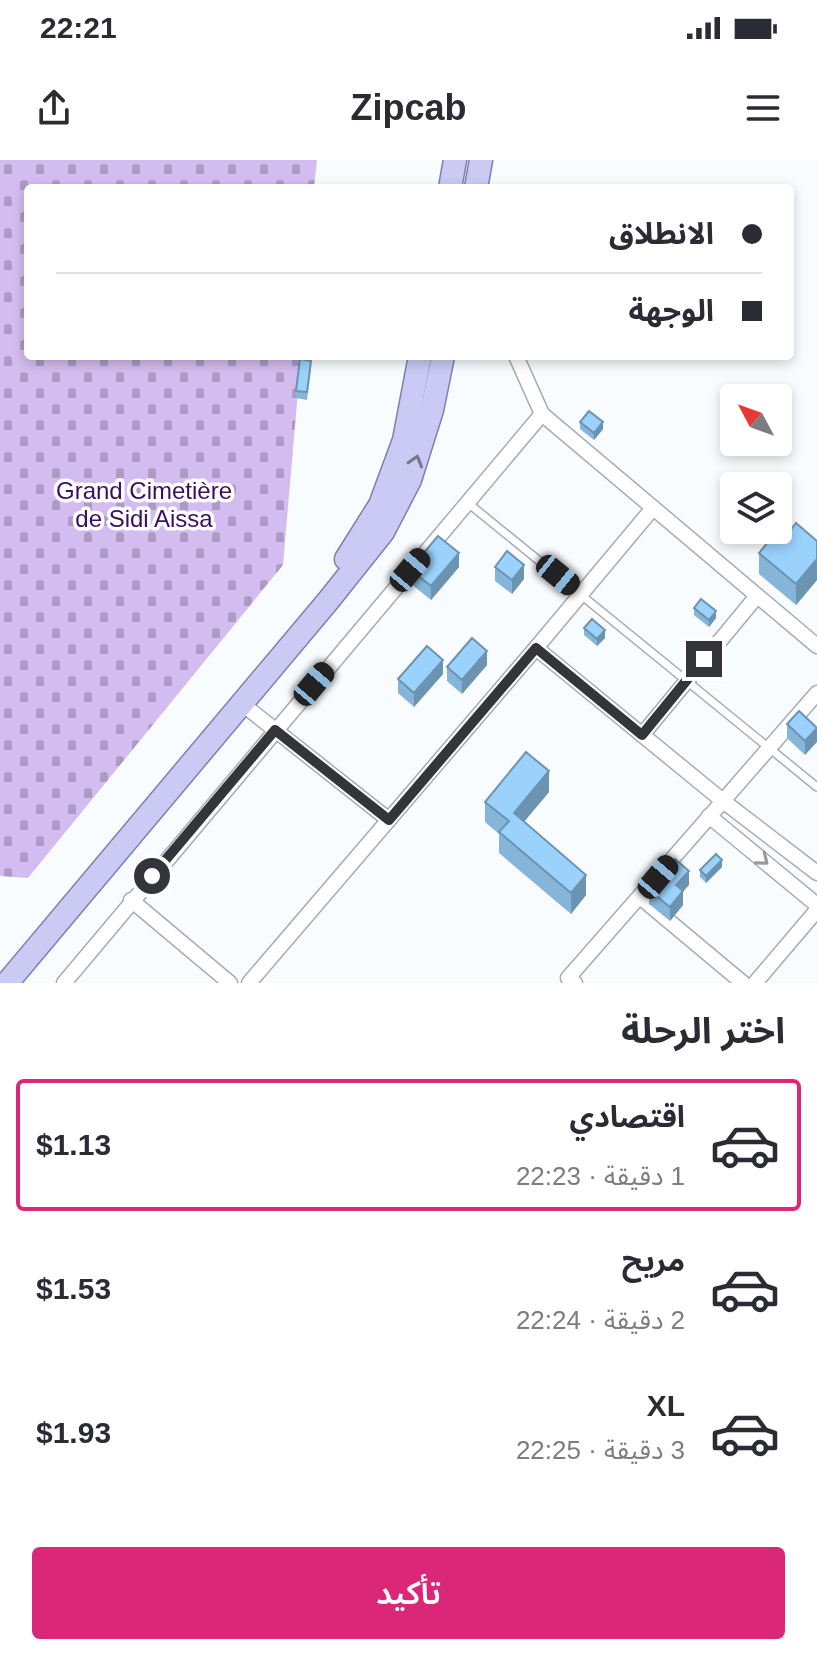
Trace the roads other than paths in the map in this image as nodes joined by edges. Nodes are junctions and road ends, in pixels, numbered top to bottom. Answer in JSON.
{"nodes":[{"id":1,"x":455,"y":160,"type":"edge"},
{"id":2,"x":481,"y":160,"type":"edge"},
{"id":3,"x":451,"y":184,"type":"edge"},
{"id":4,"x":477,"y":184,"type":"edge"},
{"id":5,"x":419,"y":360,"type":"edge"},
{"id":6,"x":442,"y":360,"type":"edge"},
{"id":7,"x":518,"y":360,"type":"edge"},
{"id":8,"x":542,"y":414,"type":"junction"},
{"id":9,"x":467,"y":502,"type":"junction"},
{"id":10,"x":653,"y":508,"type":"junction"},
{"id":11,"x":581,"y":594,"type":"junction"},
{"id":12,"x":757,"y":596,"type":"junction"},
{"id":13,"x":817,"y":646,"type":"edge"},
{"id":14,"x":536,"y":648,"type":"junction"},
{"id":15,"x":687,"y":681,"type":"junction"},
{"id":16,"x":817,"y":693,"type":"edge"},
{"id":17,"x":241,"y":703,"type":"junction"},
{"id":18,"x":275,"y":730,"type":"junction"},
{"id":19,"x":642,"y":735,"type":"junction"},
{"id":20,"x":769,"y":748,"type":"junction"},
{"id":21,"x":817,"y":787,"type":"edge"},
{"id":22,"x":723,"y":801,"type":"junction"},
{"id":23,"x":709,"y":816,"type":"junction"},
{"id":24,"x":389,"y":820,"type":"junction"},
{"id":25,"x":817,"y":873,"type":"edge"},
{"id":26,"x":640,"y":897,"type":"junction"},
{"id":27,"x":131,"y":900,"type":"junction"},
{"id":28,"x":817,"y":908,"type":"edge"},
{"id":29,"x":0,"y":971,"type":"edge"},
{"id":30,"x":569,"y":981,"type":"edge"},
{"id":31,"x":7,"y":983,"type":"edge"},
{"id":32,"x":64,"y":983,"type":"edge"},
{"id":33,"x":230,"y":983,"type":"edge"},
{"id":34,"x":249,"y":983,"type":"edge"},
{"id":35,"x":743,"y":983,"type":"edge"},
{"id":36,"x":755,"y":983,"type":"edge"}],
"edges":[{"from":1,"to":3,"type":"main road"},
{"from":2,"to":4,"type":"main road"},
{"from":5,"to":29,"type":"main road"},
{"from":17,"to":6,"type":"main road","one_way":true},
{"from":7,"to":8,"type":"street"},
{"from":8,"to":9,"type":"street"},
{"from":8,"to":10,"type":"street"},
{"from":9,"to":11,"type":"lane"},
{"from":9,"to":18,"type":"street"},
{"from":10,"to":11,"type":"street"},
{"from":10,"to":12,"type":"street"},
{"from":11,"to":14,"type":"street"},
{"from":11,"to":15,"type":"lane"},
{"from":12,"to":13,"type":"street"},
{"from":12,"to":15,"type":"street"},
{"from":14,"to":19,"type":"street"},
{"from":14,"to":24,"type":"street"},
{"from":15,"to":19,"type":"street"},
{"from":15,"to":20,"type":"lane"},
{"from":16,"to":20,"type":"street"},
{"from":17,"to":18,"type":"street"},
{"from":17,"to":31,"type":"main road"},
{"from":18,"to":24,"type":"street"},
{"from":18,"to":27,"type":"street"},
{"from":19,"to":22,"type":"street"},
{"from":20,"to":21,"type":"lane"},
{"from":20,"to":22,"type":"street"},
{"from":22,"to":23,"type":"street"},
{"from":22,"to":25,"type":"street"},
{"from":23,"to":26,"type":"street"},
{"from":23,"to":28,"type":"street","one_way":true},
{"from":24,"to":34,"type":"street"},
{"from":26,"to":30,"type":"street"},
{"from":26,"to":35,"type":"street"},
{"from":27,"to":32,"type":"street"},
{"from":27,"to":33,"type":"street"},
{"from":28,"to":36,"type":"street"}]}
